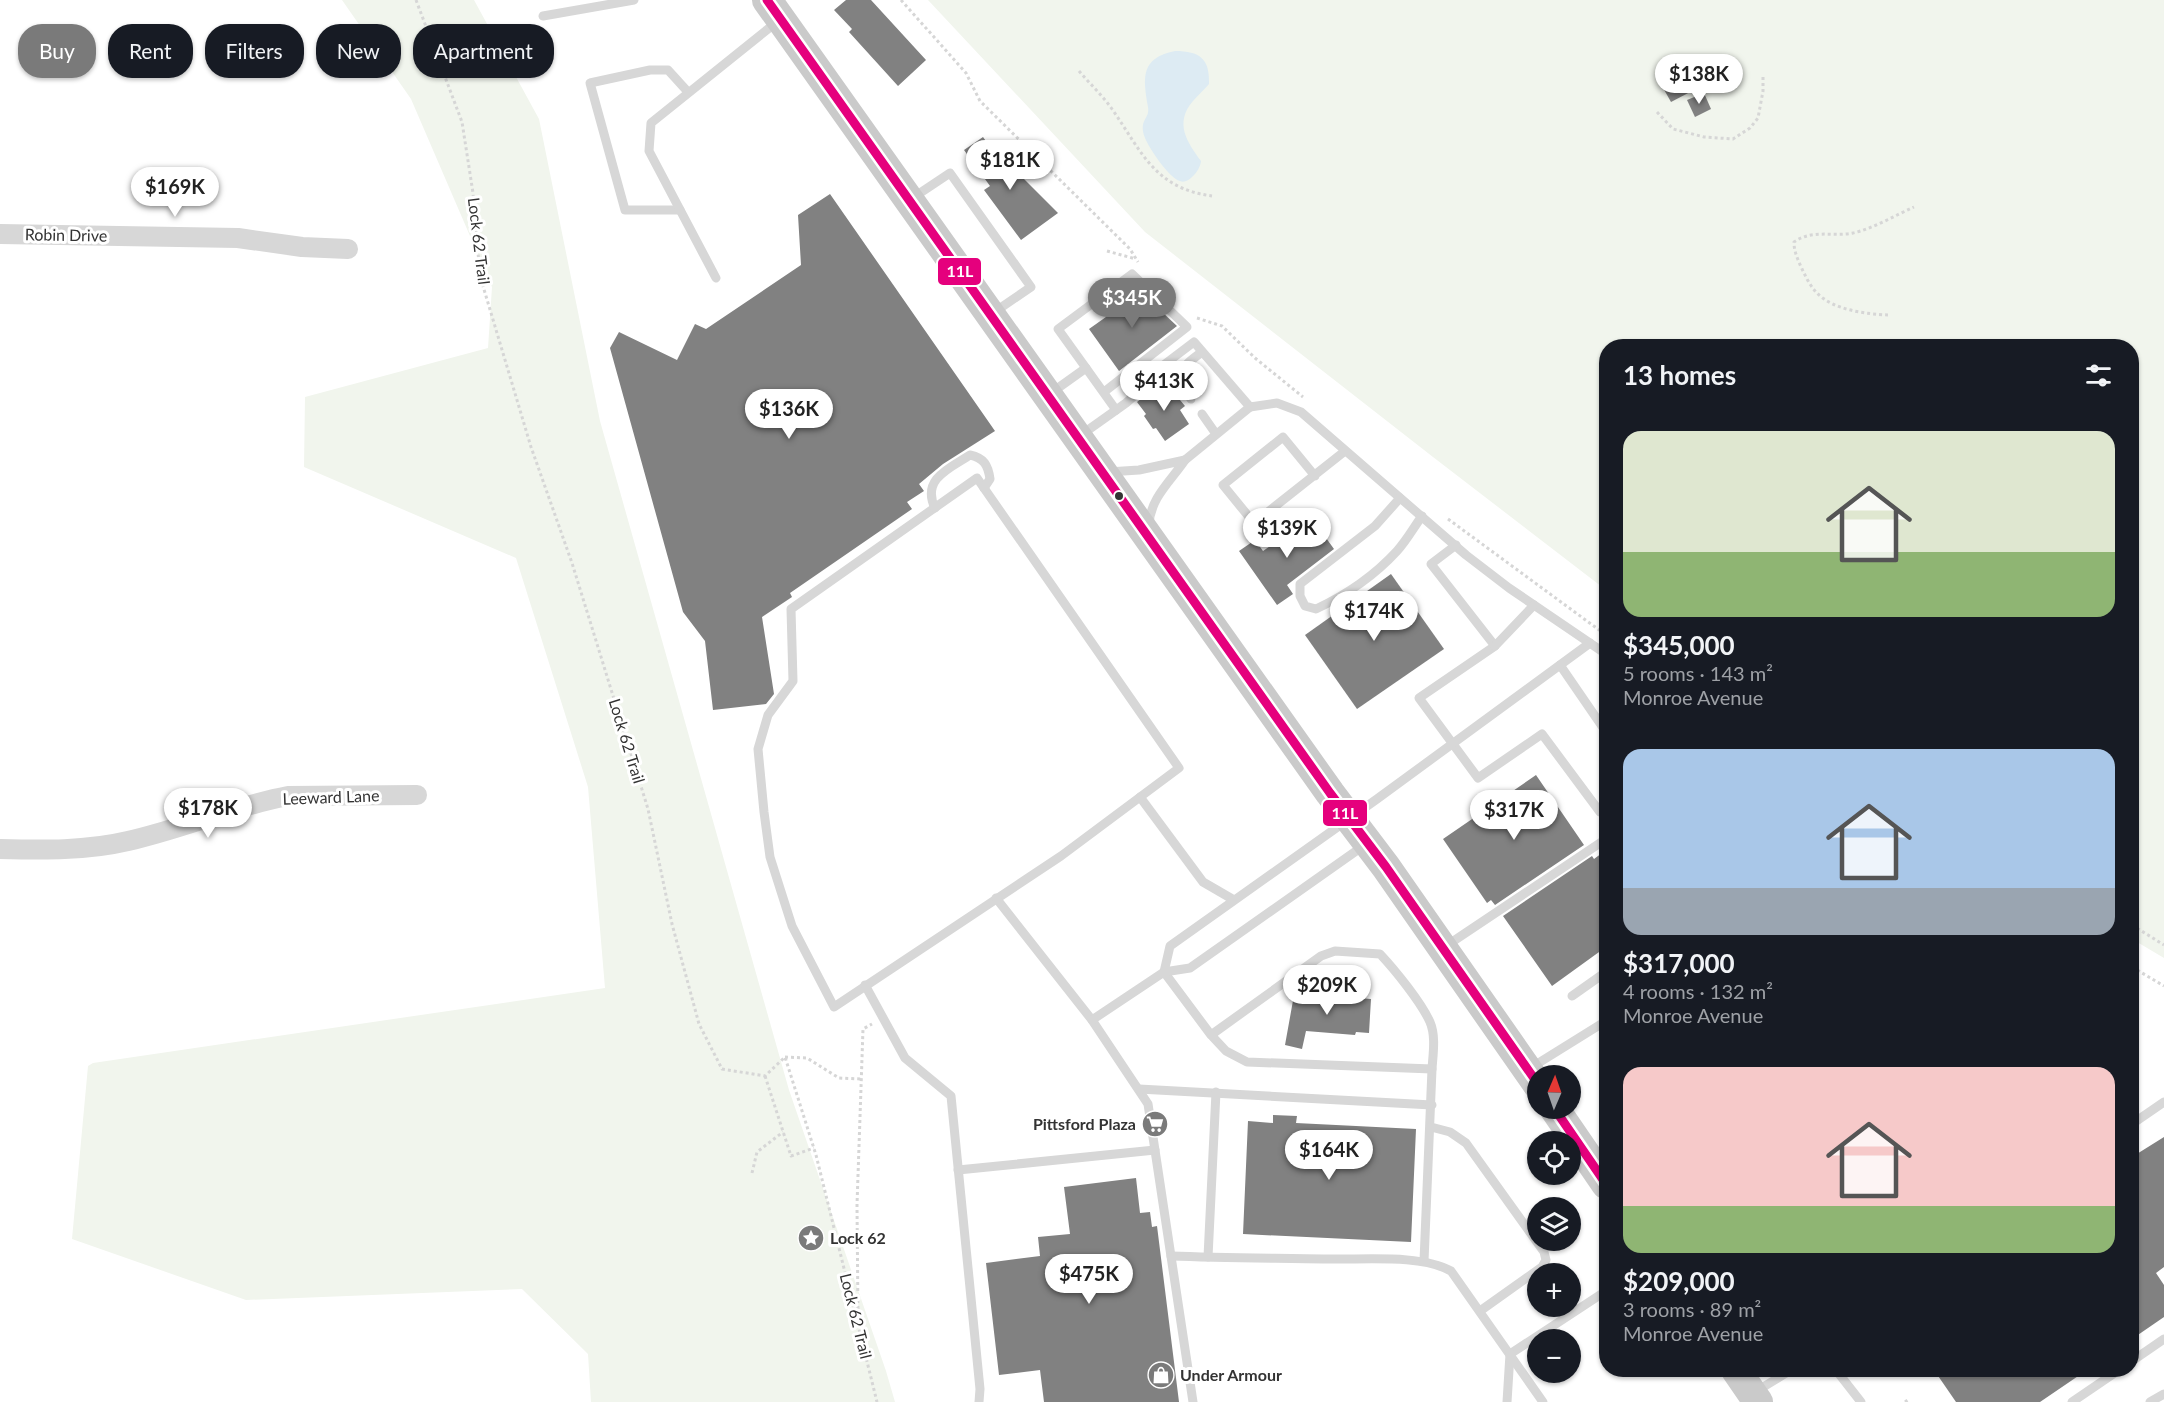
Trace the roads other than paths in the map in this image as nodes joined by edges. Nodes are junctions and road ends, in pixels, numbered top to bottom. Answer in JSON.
{"nodes":[{"id":1,"x":634,"y":0,"type":"edge"},
{"id":2,"x":774,"y":10,"type":"edge"},
{"id":3,"x":543,"y":16,"type":"dead end"},
{"id":4,"x":688,"y":92,"type":"junction"},
{"id":5,"x":909,"y":200,"type":"junction"},
{"id":6,"x":680,"y":210,"type":"junction"},
{"id":7,"x":0,"y":234,"type":"edge"},
{"id":8,"x":348,"y":249,"type":"dead end"},
{"id":9,"x":716,"y":278,"type":"dead end"},
{"id":10,"x":991,"y":315,"type":"junction"},
{"id":11,"x":1202,"y":352,"type":"junction"},
{"id":12,"x":1086,"y":368,"type":"junction"},
{"id":13,"x":1104,"y":392,"type":"junction"},
{"id":14,"x":1048,"y":395,"type":"junction"},
{"id":15,"x":1191,"y":399,"type":"dead end"},
{"id":16,"x":1250,"y":407,"type":"junction"},
{"id":17,"x":1116,"y":410,"type":"junction"},
{"id":18,"x":1202,"y":414,"type":"dead end"},
{"id":19,"x":1216,"y":434,"type":"junction"},
{"id":20,"x":1078,"y":437,"type":"junction"},
{"id":21,"x":1345,"y":451,"type":"junction"},
{"id":22,"x":1185,"y":460,"type":"junction"},
{"id":23,"x":1103,"y":472,"type":"junction"},
{"id":24,"x":1315,"y":476,"type":"junction"},
{"id":25,"x":984,"y":488,"type":"junction"},
{"id":26,"x":1400,"y":498,"type":"junction"},
{"id":27,"x":935,"y":508,"type":"junction"},
{"id":28,"x":1422,"y":516,"type":"junction"},
{"id":29,"x":1148,"y":536,"type":"junction"},
{"id":30,"x":1456,"y":545,"type":"junction"},
{"id":31,"x":1534,"y":605,"type":"junction"},
{"id":32,"x":1590,"y":643,"type":"junction"},
{"id":33,"x":1495,"y":646,"type":"junction"},
{"id":34,"x":1599,"y":649,"type":"edge"},
{"id":35,"x":1560,"y":665,"type":"junction"},
{"id":36,"x":1599,"y":722,"type":"edge"},
{"id":37,"x":1452,"y":744,"type":"junction"},
{"id":38,"x":417,"y":795,"type":"dead end"},
{"id":39,"x":1140,"y":797,"type":"junction"},
{"id":40,"x":1599,"y":811,"type":"edge"},
{"id":41,"x":1349,"y":819,"type":"junction"},
{"id":42,"x":1368,"y":843,"type":"junction"},
{"id":43,"x":1599,"y":844,"type":"edge"},
{"id":44,"x":0,"y":849,"type":"edge"},
{"id":45,"x":996,"y":898,"type":"junction"},
{"id":46,"x":1234,"y":900,"type":"junction"},
{"id":47,"x":1442,"y":948,"type":"junction"},
{"id":48,"x":1164,"y":972,"type":"junction"},
{"id":49,"x":1599,"y":977,"type":"edge"},
{"id":50,"x":865,"y":985,"type":"junction"},
{"id":51,"x":1572,"y":996,"type":"dead end"},
{"id":52,"x":1092,"y":1020,"type":"junction"},
{"id":53,"x":1599,"y":1026,"type":"edge"},
{"id":54,"x":1211,"y":1035,"type":"junction"},
{"id":55,"x":1548,"y":1065,"type":"edge"},
{"id":56,"x":1432,"y":1069,"type":"junction"},
{"id":57,"x":1527,"y":1070,"type":"edge"},
{"id":58,"x":1139,"y":1089,"type":"junction"},
{"id":59,"x":1216,"y":1092,"type":"junction"},
{"id":60,"x":2164,"y":1102,"type":"edge"},
{"id":61,"x":1432,"y":1105,"type":"junction"},
{"id":62,"x":1562,"y":1119,"type":"edge"},
{"id":63,"x":2139,"y":1119,"type":"edge"},
{"id":64,"x":1431,"y":1127,"type":"junction"},
{"id":65,"x":1155,"y":1150,"type":"junction"},
{"id":66,"x":1598,"y":1166,"type":"edge"},
{"id":67,"x":958,"y":1170,"type":"junction"},
{"id":68,"x":1171,"y":1256,"type":"junction"},
{"id":69,"x":1208,"y":1257,"type":"junction"},
{"id":70,"x":1424,"y":1261,"type":"junction"},
{"id":71,"x":1599,"y":1296,"type":"edge"},
{"id":72,"x":1480,"y":1311,"type":"junction"},
{"id":73,"x":2164,"y":1339,"type":"edge"},
{"id":74,"x":1510,"y":1354,"type":"junction"},
{"id":75,"x":2139,"y":1356,"type":"edge"},
{"id":76,"x":1741,"y":1377,"type":"edge"},
{"id":77,"x":1782,"y":1377,"type":"edge"},
{"id":78,"x":1841,"y":1377,"type":"edge"},
{"id":79,"x":2109,"y":1377,"type":"edge"},
{"id":80,"x":2164,"y":1394,"type":"edge"},
{"id":81,"x":1755,"y":1398,"type":"edge"},
{"id":82,"x":979,"y":1402,"type":"edge"},
{"id":83,"x":1193,"y":1402,"type":"edge"},
{"id":84,"x":1507,"y":1402,"type":"edge"},
{"id":85,"x":1543,"y":1402,"type":"edge"},
{"id":86,"x":1861,"y":1402,"type":"edge"},
{"id":87,"x":2072,"y":1402,"type":"edge"},
{"id":88,"x":2150,"y":1402,"type":"edge"}],
"edges":[{"from":1,"to":3,"type":"lane"},
{"from":2,"to":4,"type":"lane"},
{"from":2,"to":5,"type":"main road"},
{"from":4,"to":6,"type":"lane"},
{"from":4,"to":6,"type":"lane"},
{"from":5,"to":10,"type":"main road"},
{"from":5,"to":10,"type":"lane"},
{"from":6,"to":9,"type":"lane"},
{"from":7,"to":8,"type":"street","name":"Robin Drive"},
{"from":10,"to":14,"type":"main road"},
{"from":11,"to":15,"type":"lane"},
{"from":11,"to":16,"type":"lane"},
{"from":11,"to":17,"type":"lane"},
{"from":12,"to":13,"type":"lane"},
{"from":12,"to":13,"type":"lane"},
{"from":12,"to":14,"type":"lane"},
{"from":13,"to":17,"type":"lane"},
{"from":14,"to":20,"type":"main road"},
{"from":16,"to":19,"type":"lane"},
{"from":16,"to":21,"type":"lane"},
{"from":17,"to":20,"type":"lane"},
{"from":18,"to":19,"type":"lane"},
{"from":19,"to":22,"type":"lane"},
{"from":20,"to":23,"type":"main road"},
{"from":21,"to":24,"type":"lane"},
{"from":21,"to":26,"type":"lane"},
{"from":22,"to":23,"type":"lane"},
{"from":22,"to":29,"type":"lane"},
{"from":23,"to":29,"type":"main road"},
{"from":24,"to":24,"type":"lane"},
{"from":25,"to":27,"type":"lane"},
{"from":25,"to":27,"type":"lane"},
{"from":25,"to":39,"type":"lane"},
{"from":26,"to":28,"type":"lane"},
{"from":26,"to":28,"type":"lane"},
{"from":27,"to":50,"type":"lane"},
{"from":28,"to":30,"type":"lane"},
{"from":29,"to":41,"type":"main road"},
{"from":30,"to":31,"type":"lane"},
{"from":30,"to":33,"type":"lane"},
{"from":31,"to":32,"type":"lane"},
{"from":31,"to":33,"type":"lane"},
{"from":32,"to":34,"type":"lane"},
{"from":32,"to":35,"type":"lane"},
{"from":33,"to":37,"type":"lane"},
{"from":35,"to":36,"type":"lane"},
{"from":35,"to":37,"type":"lane"},
{"from":37,"to":40,"type":"lane"},
{"from":37,"to":41,"type":"lane"},
{"from":38,"to":44,"type":"street","name":"Leeward Lane"},
{"from":39,"to":45,"type":"lane"},
{"from":39,"to":46,"type":"lane"},
{"from":41,"to":42,"type":"main road"},
{"from":41,"to":46,"type":"lane"},
{"from":42,"to":47,"type":"main road"},
{"from":42,"to":48,"type":"lane"},
{"from":43,"to":47,"type":"lane"},
{"from":45,"to":50,"type":"lane"},
{"from":45,"to":52,"type":"lane"},
{"from":46,"to":48,"type":"lane"},
{"from":47,"to":57,"type":"main road"},
{"from":48,"to":52,"type":"lane"},
{"from":48,"to":54,"type":"lane"},
{"from":49,"to":51,"type":"lane"},
{"from":50,"to":67,"type":"lane"},
{"from":52,"to":58,"type":"lane"},
{"from":53,"to":55,"type":"lane"},
{"from":54,"to":56,"type":"lane"},
{"from":54,"to":56,"type":"lane"},
{"from":56,"to":61,"type":"lane"},
{"from":58,"to":59,"type":"lane"},
{"from":58,"to":65,"type":"lane"},
{"from":59,"to":61,"type":"lane"},
{"from":59,"to":69,"type":"lane"},
{"from":60,"to":63,"type":"lane"},
{"from":61,"to":64,"type":"lane"},
{"from":62,"to":66,"type":"main road"},
{"from":64,"to":70,"type":"lane"},
{"from":64,"to":72,"type":"lane"},
{"from":65,"to":67,"type":"lane"},
{"from":65,"to":68,"type":"lane"},
{"from":67,"to":82,"type":"lane"},
{"from":68,"to":69,"type":"lane"},
{"from":68,"to":83,"type":"lane"},
{"from":69,"to":70,"type":"lane"},
{"from":70,"to":72,"type":"lane"},
{"from":71,"to":74,"type":"lane"},
{"from":72,"to":74,"type":"lane"},
{"from":73,"to":75,"type":"lane"},
{"from":74,"to":84,"type":"lane"},
{"from":74,"to":85,"type":"lane"},
{"from":76,"to":81,"type":"main road"},
{"from":77,"to":81,"type":"lane"},
{"from":78,"to":86,"type":"lane"},
{"from":79,"to":87,"type":"lane"},
{"from":80,"to":88,"type":"lane"}]}
